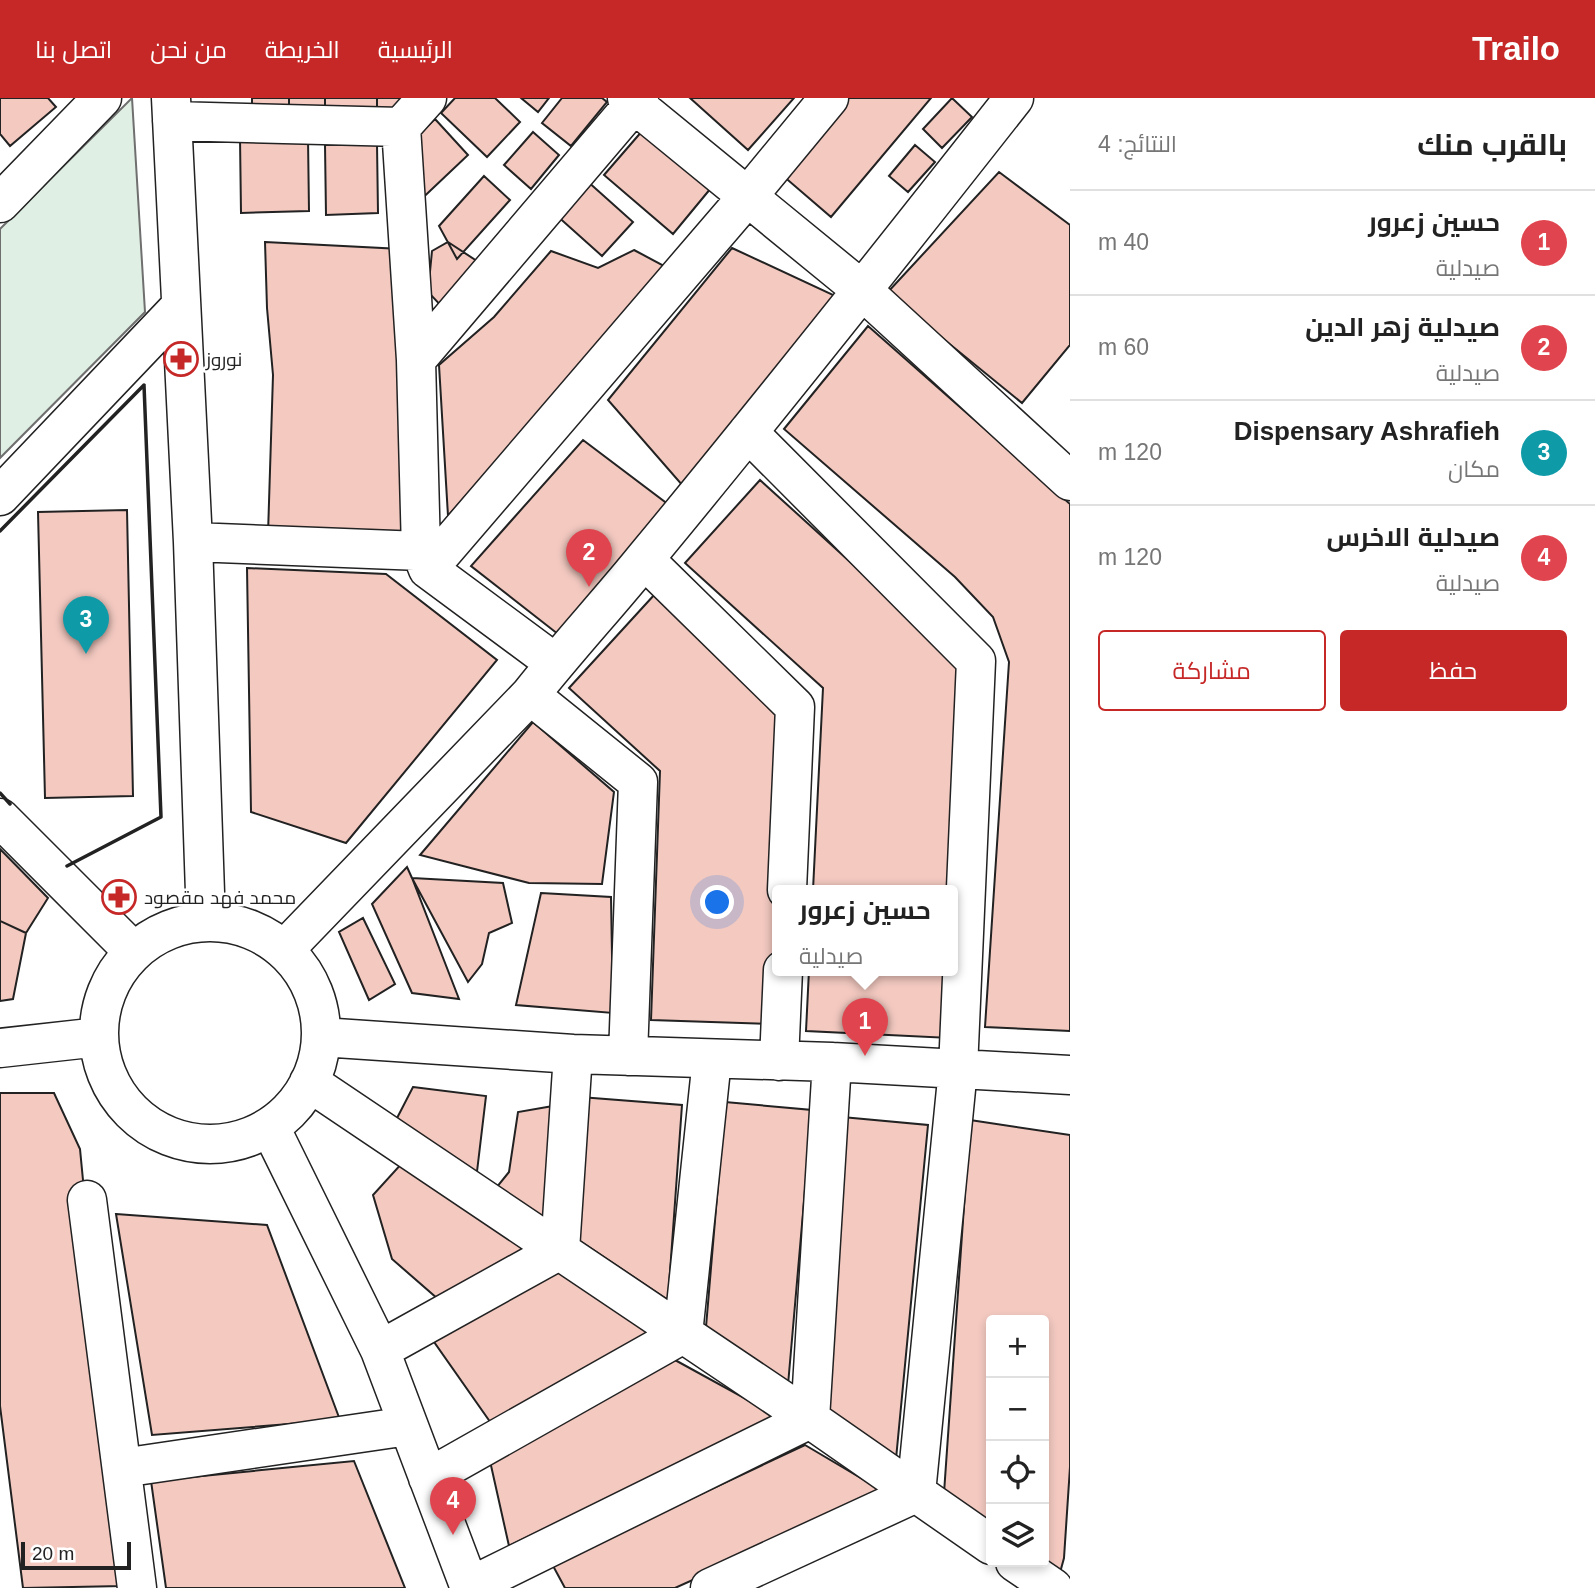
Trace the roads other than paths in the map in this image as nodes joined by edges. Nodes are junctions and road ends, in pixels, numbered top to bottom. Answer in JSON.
{"nodes":[{"id":1,"x":102,"y":98,"type":"edge"},
{"id":2,"x":427,"y":98,"type":"edge"},
{"id":3,"x":829,"y":98,"type":"edge"},
{"id":4,"x":1014,"y":98,"type":"edge"},
{"id":5,"x":634,"y":100,"type":"edge"},
{"id":6,"x":172,"y":109,"type":"edge"},
{"id":7,"x":401,"y":127,"type":"junction"},
{"id":8,"x":748,"y":196,"type":"junction"},
{"id":9,"x":0,"y":203,"type":"edge"},
{"id":10,"x":863,"y":291,"type":"junction"},
{"id":11,"x":180,"y":307,"type":"junction"},
{"id":12,"x":416,"y":360,"type":"junction"},
{"id":13,"x":748,"y":432,"type":"junction"},
{"id":14,"x":1070,"y":481,"type":"edge"},
{"id":15,"x":0,"y":496,"type":"edge"},
{"id":16,"x":193,"y":542,"type":"junction"},
{"id":17,"x":424,"y":560,"type":"junction"},
{"id":18,"x":645,"y":560,"type":"junction"},
{"id":19,"x":555,"y":663,"type":"junction"},
{"id":20,"x":530,"y":695,"type":"junction"},
{"id":21,"x":0,"y":818,"type":"edge"},
{"id":22,"x":787,"y":885,"type":"edge"},
{"id":23,"x":206,"y":922,"type":"junction"},
{"id":24,"x":284,"y":950,"type":"junction"},
{"id":25,"x":134,"y":951,"type":"junction"},
{"id":26,"x":783,"y":976,"type":"edge"},
{"id":27,"x":99,"y":1037,"type":"junction"},
{"id":28,"x":321,"y":1037,"type":"junction"},
{"id":29,"x":0,"y":1048,"type":"edge"},
{"id":30,"x":573,"y":1054,"type":"junction"},
{"id":31,"x":628,"y":1056,"type":"junction"},
{"id":32,"x":712,"y":1059,"type":"junction"},
{"id":33,"x":779,"y":1061,"type":"junction"},
{"id":34,"x":832,"y":1062,"type":"junction"},
{"id":35,"x":958,"y":1069,"type":"junction"},
{"id":36,"x":1070,"y":1075,"type":"edge"},
{"id":37,"x":309,"y":1082,"type":"junction"},
{"id":38,"x":270,"y":1127,"type":"junction"},
{"id":39,"x":87,"y":1200,"type":"dead end"},
{"id":40,"x":560,"y":1250,"type":"junction"},
{"id":41,"x":684,"y":1334,"type":"junction"},
{"id":42,"x":380,"y":1350,"type":"junction"},
{"id":43,"x":810,"y":1419,"type":"junction"},
{"id":44,"x":408,"y":1426,"type":"junction"},
{"id":45,"x":121,"y":1468,"type":"junction"},
{"id":46,"x":428,"y":1478,"type":"junction"},
{"id":47,"x":916,"y":1493,"type":"junction"},
{"id":48,"x":986,"y":1542,"type":"edge"},
{"id":49,"x":1022,"y":1567,"type":"edge"},
{"id":50,"x":470,"y":1587,"type":"edge"},
{"id":51,"x":137,"y":1588,"type":"edge"},
{"id":52,"x":710,"y":1588,"type":"edge"},
{"id":53,"x":1053,"y":1588,"type":"edge"}],
"edges":[{"from":1,"to":9,"type":"street"},
{"from":2,"to":7,"type":"street"},
{"from":3,"to":8,"type":"street"},
{"from":4,"to":10,"type":"street"},
{"from":5,"to":8,"type":"street"},
{"from":5,"to":12,"type":"street"},
{"from":6,"to":7,"type":"street"},
{"from":6,"to":11,"type":"street"},
{"from":7,"to":12,"type":"street"},
{"from":8,"to":10,"type":"street"},
{"from":8,"to":17,"type":"street"},
{"from":10,"to":13,"type":"street"},
{"from":10,"to":14,"type":"street"},
{"from":11,"to":15,"type":"street"},
{"from":11,"to":16,"type":"street"},
{"from":12,"to":17,"type":"street"},
{"from":13,"to":18,"type":"street"},
{"from":13,"to":35,"type":"street"},
{"from":16,"to":17,"type":"street"},
{"from":16,"to":23,"type":"street"},
{"from":17,"to":19,"type":"street"},
{"from":18,"to":19,"type":"street"},
{"from":18,"to":22,"type":"street"},
{"from":19,"to":20,"type":"street"},
{"from":20,"to":24,"type":"street"},
{"from":20,"to":31,"type":"street"},
{"from":21,"to":25,"type":"street"},
{"from":23,"to":24,"type":"street"},
{"from":23,"to":25,"type":"street"},
{"from":24,"to":28,"type":"street"},
{"from":25,"to":27,"type":"street"},
{"from":26,"to":33,"type":"street"},
{"from":27,"to":29,"type":"street"},
{"from":27,"to":38,"type":"street"},
{"from":28,"to":30,"type":"street"},
{"from":28,"to":37,"type":"street"},
{"from":30,"to":31,"type":"street"},
{"from":30,"to":40,"type":"street"},
{"from":31,"to":32,"type":"street"},
{"from":32,"to":33,"type":"street"},
{"from":32,"to":41,"type":"street"},
{"from":33,"to":34,"type":"street"},
{"from":34,"to":35,"type":"street"},
{"from":34,"to":43,"type":"street"},
{"from":35,"to":36,"type":"street"},
{"from":35,"to":47,"type":"street"},
{"from":37,"to":38,"type":"street"},
{"from":37,"to":40,"type":"street"},
{"from":38,"to":42,"type":"street"},
{"from":39,"to":45,"type":"street"},
{"from":40,"to":41,"type":"street"},
{"from":40,"to":42,"type":"street"},
{"from":41,"to":43,"type":"street"},
{"from":41,"to":46,"type":"street"},
{"from":42,"to":44,"type":"street"},
{"from":43,"to":47,"type":"street"},
{"from":43,"to":50,"type":"street"},
{"from":44,"to":45,"type":"street"},
{"from":44,"to":46,"type":"street"},
{"from":45,"to":51,"type":"street"},
{"from":46,"to":50,"type":"street"},
{"from":47,"to":48,"type":"street"},
{"from":47,"to":52,"type":"street"},
{"from":49,"to":53,"type":"street"}]}
